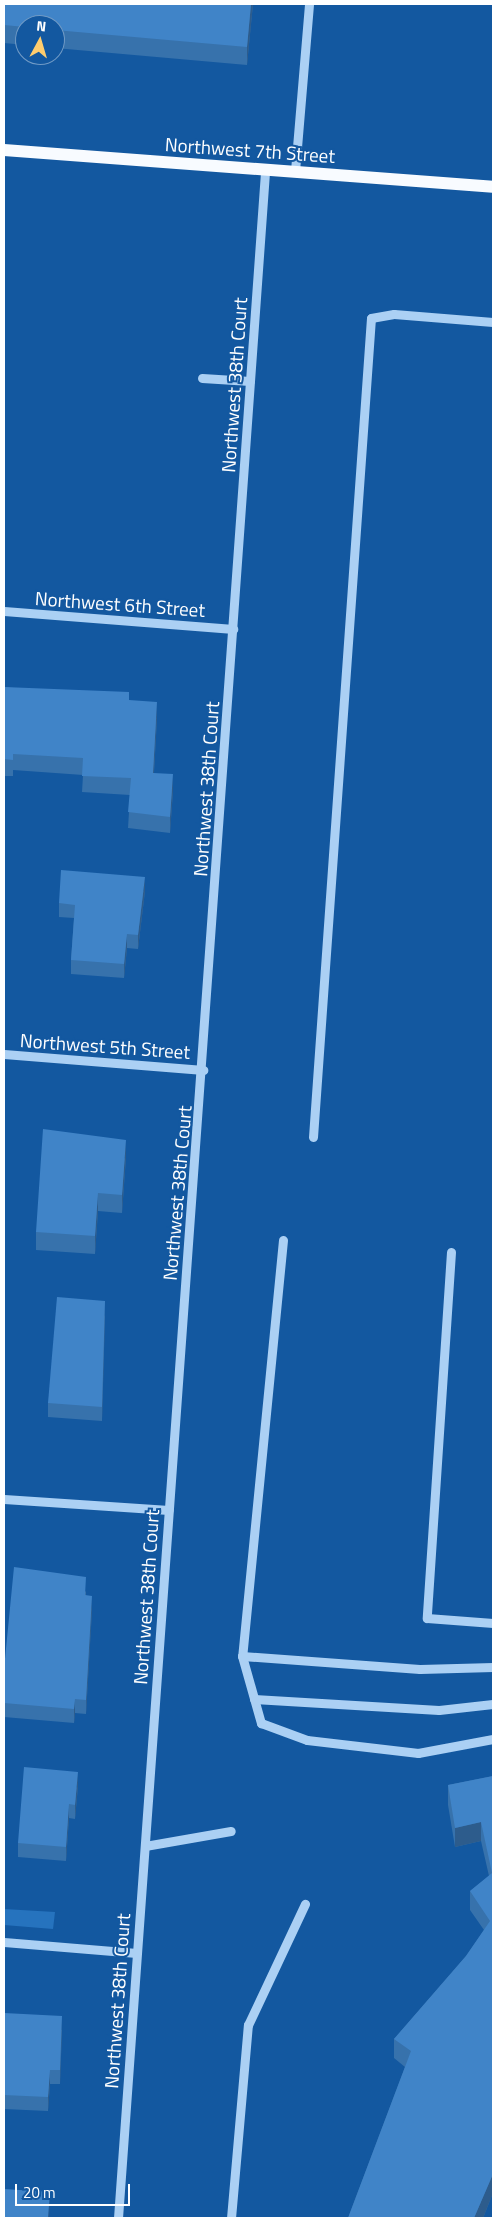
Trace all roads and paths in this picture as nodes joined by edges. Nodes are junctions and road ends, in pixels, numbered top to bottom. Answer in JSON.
{"nodes":[{"id":1,"x":309,"y":4,"type":"edge"},
{"id":2,"x":4,"y":150,"type":"edge"},
{"id":3,"x":266,"y":170,"type":"junction"},
{"id":4,"x":295,"y":172,"type":"junction"},
{"id":5,"x":493,"y":187,"type":"edge"},
{"id":6,"x":493,"y":322,"type":"edge"},
{"id":7,"x":202,"y":378,"type":"dead end"},
{"id":8,"x":250,"y":381,"type":"junction"},
{"id":9,"x":4,"y":611,"type":"edge"},
{"id":10,"x":233,"y":629,"type":"junction"},
{"id":11,"x":4,"y":1054,"type":"edge"},
{"id":12,"x":203,"y":1070,"type":"junction"},
{"id":13,"x":313,"y":1137,"type":"dead end"},
{"id":14,"x":283,"y":1240,"type":"dead end"},
{"id":15,"x":451,"y":1252,"type":"dead end"},
{"id":16,"x":4,"y":1499,"type":"edge"},
{"id":17,"x":169,"y":1510,"type":"junction"},
{"id":18,"x":493,"y":1623,"type":"edge"},
{"id":19,"x":242,"y":1656,"type":"junction"},
{"id":20,"x":493,"y":1667,"type":"edge"},
{"id":21,"x":254,"y":1699,"type":"junction"},
{"id":22,"x":493,"y":1704,"type":"edge"},
{"id":23,"x":493,"y":1739,"type":"edge"},
{"id":24,"x":231,"y":1831,"type":"dead end"},
{"id":25,"x":145,"y":1846,"type":"junction"},
{"id":26,"x":305,"y":1904,"type":"dead end"},
{"id":27,"x":4,"y":1942,"type":"edge"},
{"id":28,"x":136,"y":1953,"type":"junction"},
{"id":29,"x":118,"y":2218,"type":"edge"},
{"id":30,"x":231,"y":2218,"type":"edge"}],
"edges":[{"from":1,"to":4,"type":"street"},
{"from":2,"to":3,"type":"main road","name":"Northwest 7th Street"},
{"from":3,"to":4,"type":"main road","name":"Northwest 7th Street"},
{"from":3,"to":8,"type":"street","name":"Northwest 38th Court"},
{"from":4,"to":5,"type":"main road","name":"Northwest 7th Street"},
{"from":6,"to":13,"type":"street"},
{"from":7,"to":8,"type":"street"},
{"from":8,"to":10,"type":"street","name":"Northwest 38th Court"},
{"from":9,"to":10,"type":"street","name":"Northwest 6th Street"},
{"from":10,"to":12,"type":"street","name":"Northwest 38th Court"},
{"from":11,"to":12,"type":"street","name":"Northwest 5th Street"},
{"from":12,"to":17,"type":"street","name":"Northwest 38th Court"},
{"from":14,"to":19,"type":"street"},
{"from":15,"to":18,"type":"street"},
{"from":16,"to":17,"type":"street"},
{"from":17,"to":25,"type":"street","name":"Northwest 38th Court"},
{"from":19,"to":20,"type":"street"},
{"from":19,"to":21,"type":"street"},
{"from":21,"to":22,"type":"street"},
{"from":21,"to":23,"type":"street"},
{"from":24,"to":25,"type":"street"},
{"from":25,"to":28,"type":"street","name":"Northwest 38th Court"},
{"from":26,"to":30,"type":"street"},
{"from":27,"to":28,"type":"street"},
{"from":28,"to":29,"type":"street","name":"Northwest 38th Court"}]}
